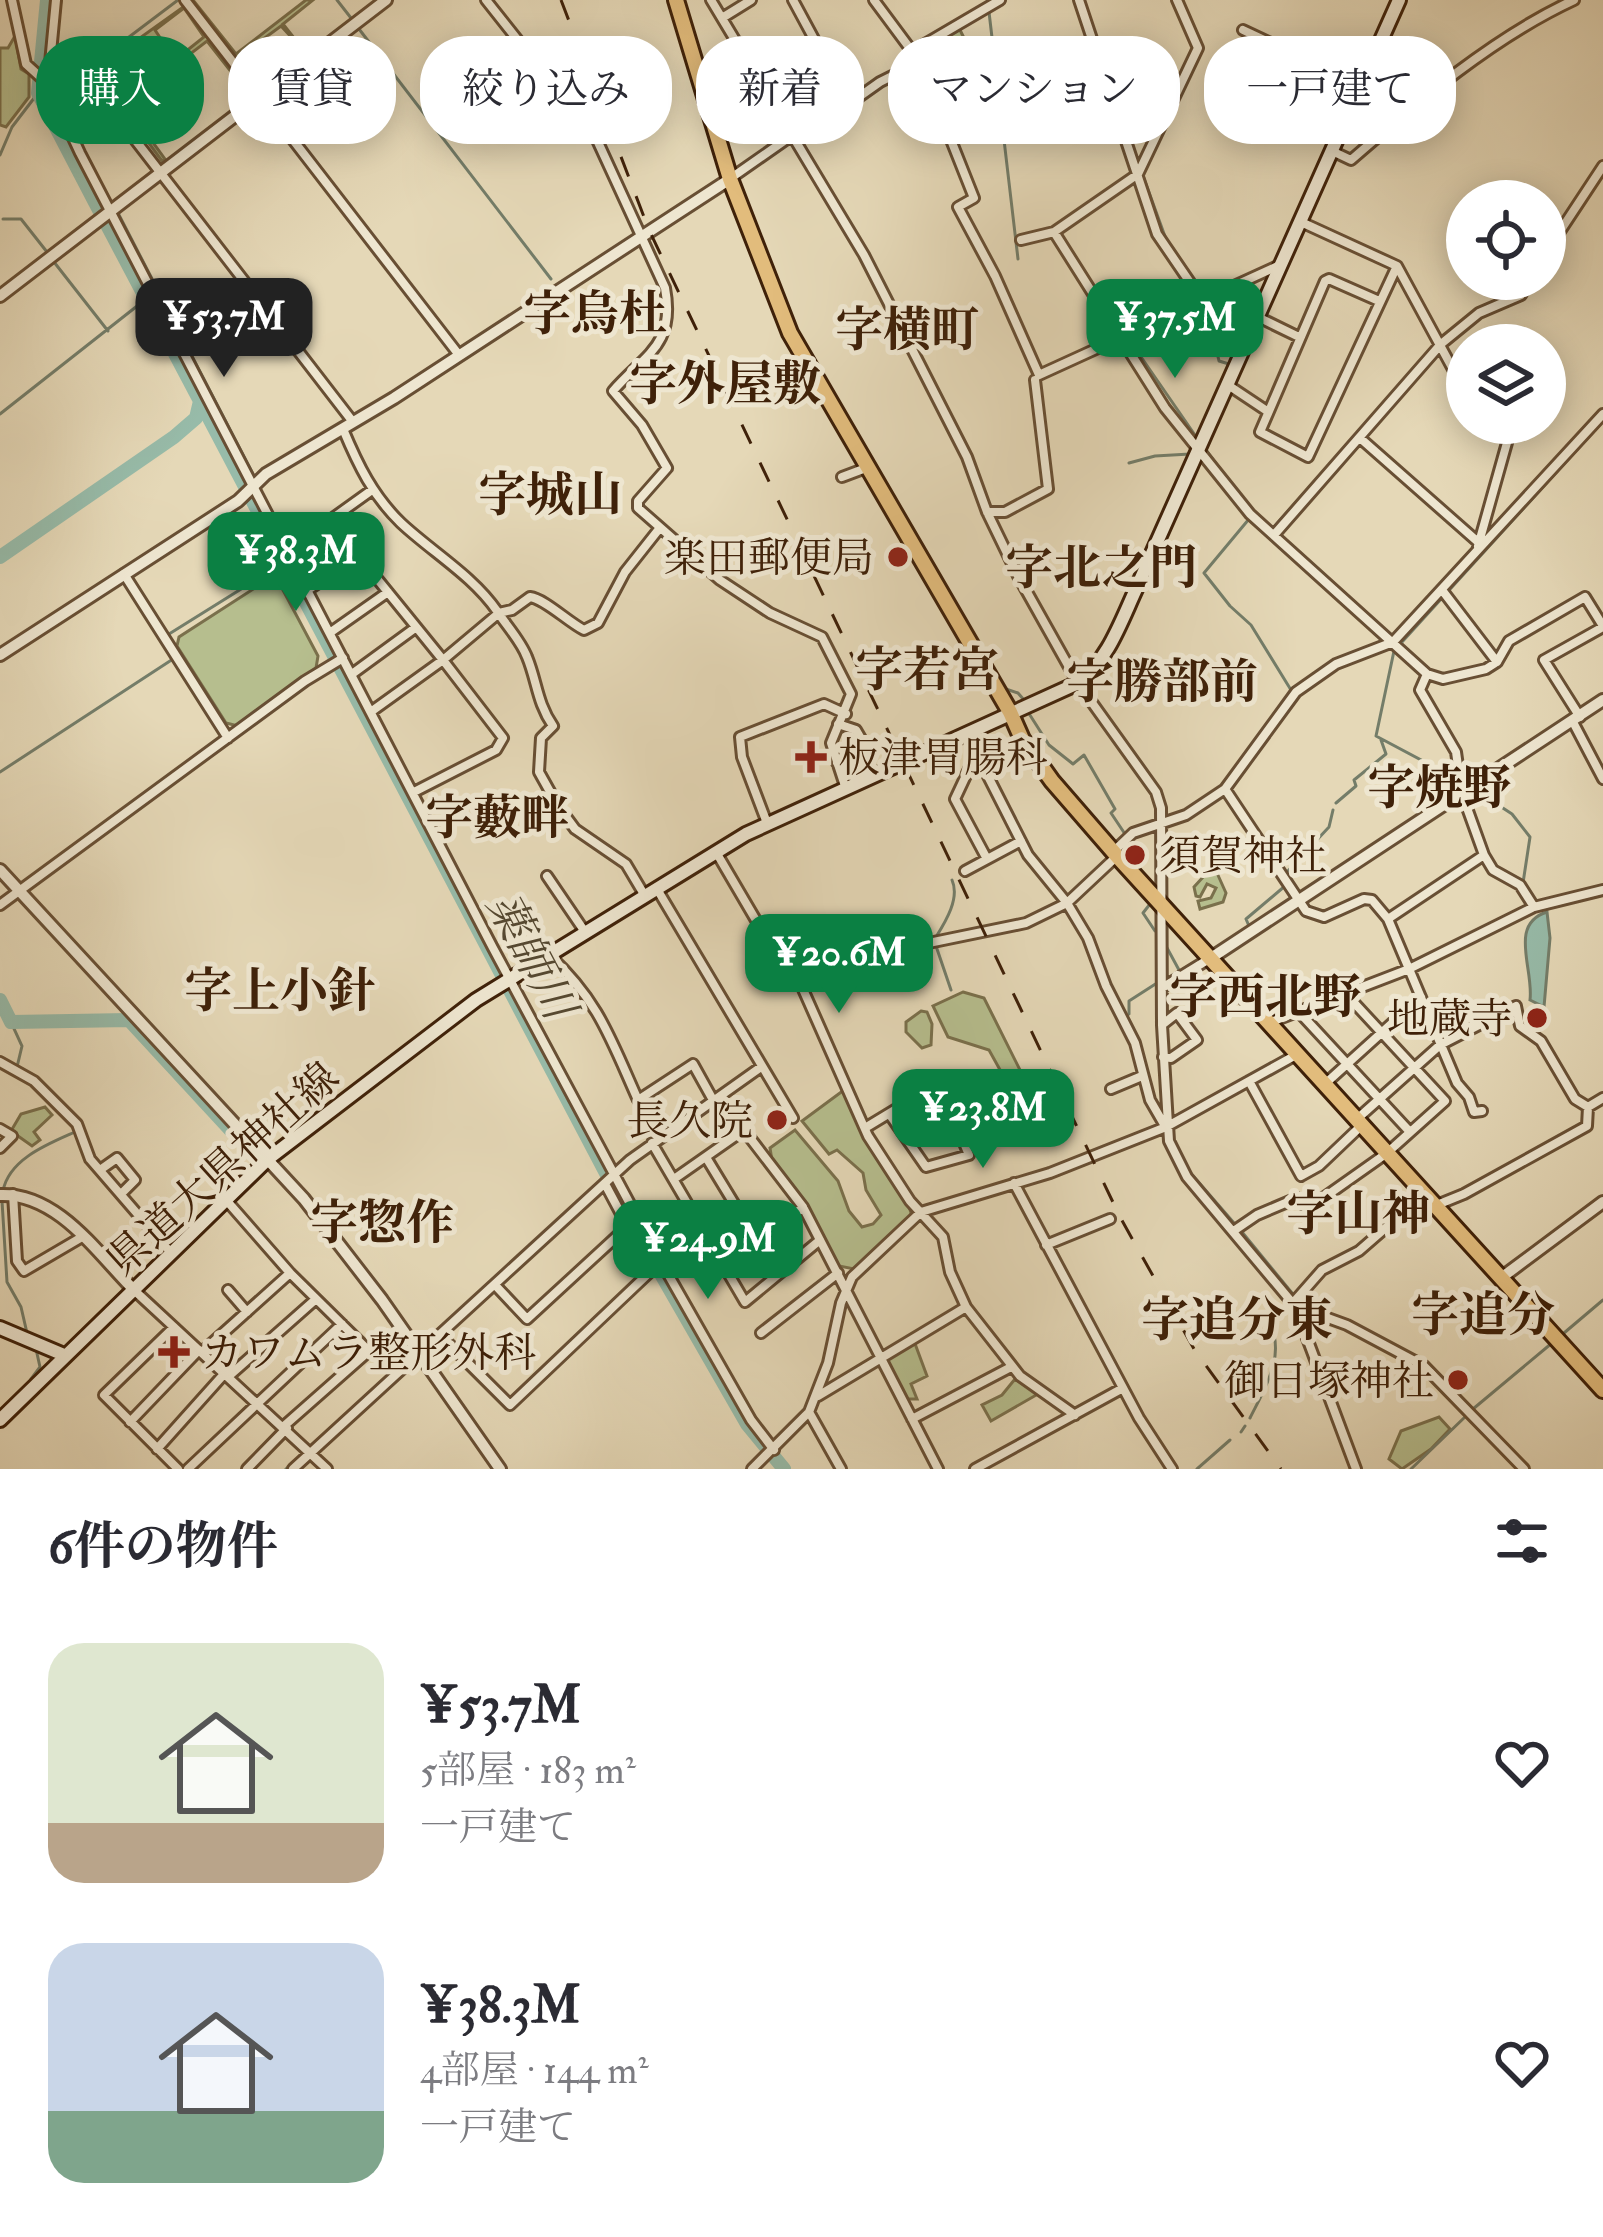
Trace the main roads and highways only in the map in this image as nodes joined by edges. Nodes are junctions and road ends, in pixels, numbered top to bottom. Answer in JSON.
{"nodes":[{"id":1,"x":676,"y":0,"type":"edge"},
{"id":2,"x":1399,"y":0,"type":"edge"},
{"id":3,"x":1010,"y":712,"type":"junction"},
{"id":4,"x":0,"y":1328,"type":"edge"},
{"id":5,"x":64,"y":1354,"type":"junction"},
{"id":6,"x":1603,"y":1390,"type":"edge"},
{"id":7,"x":0,"y":1420,"type":"edge"}],
"edges":[{"from":1,"to":3,"type":"main road"},
{"from":2,"to":3,"type":"main road","name":"県道大県神社線"},
{"from":3,"to":5,"type":"main road","name":"県道大県神社線"},
{"from":3,"to":6,"type":"main road"},
{"from":4,"to":5,"type":"main road"},
{"from":5,"to":7,"type":"main road","name":"県道大県神社線"}]}
